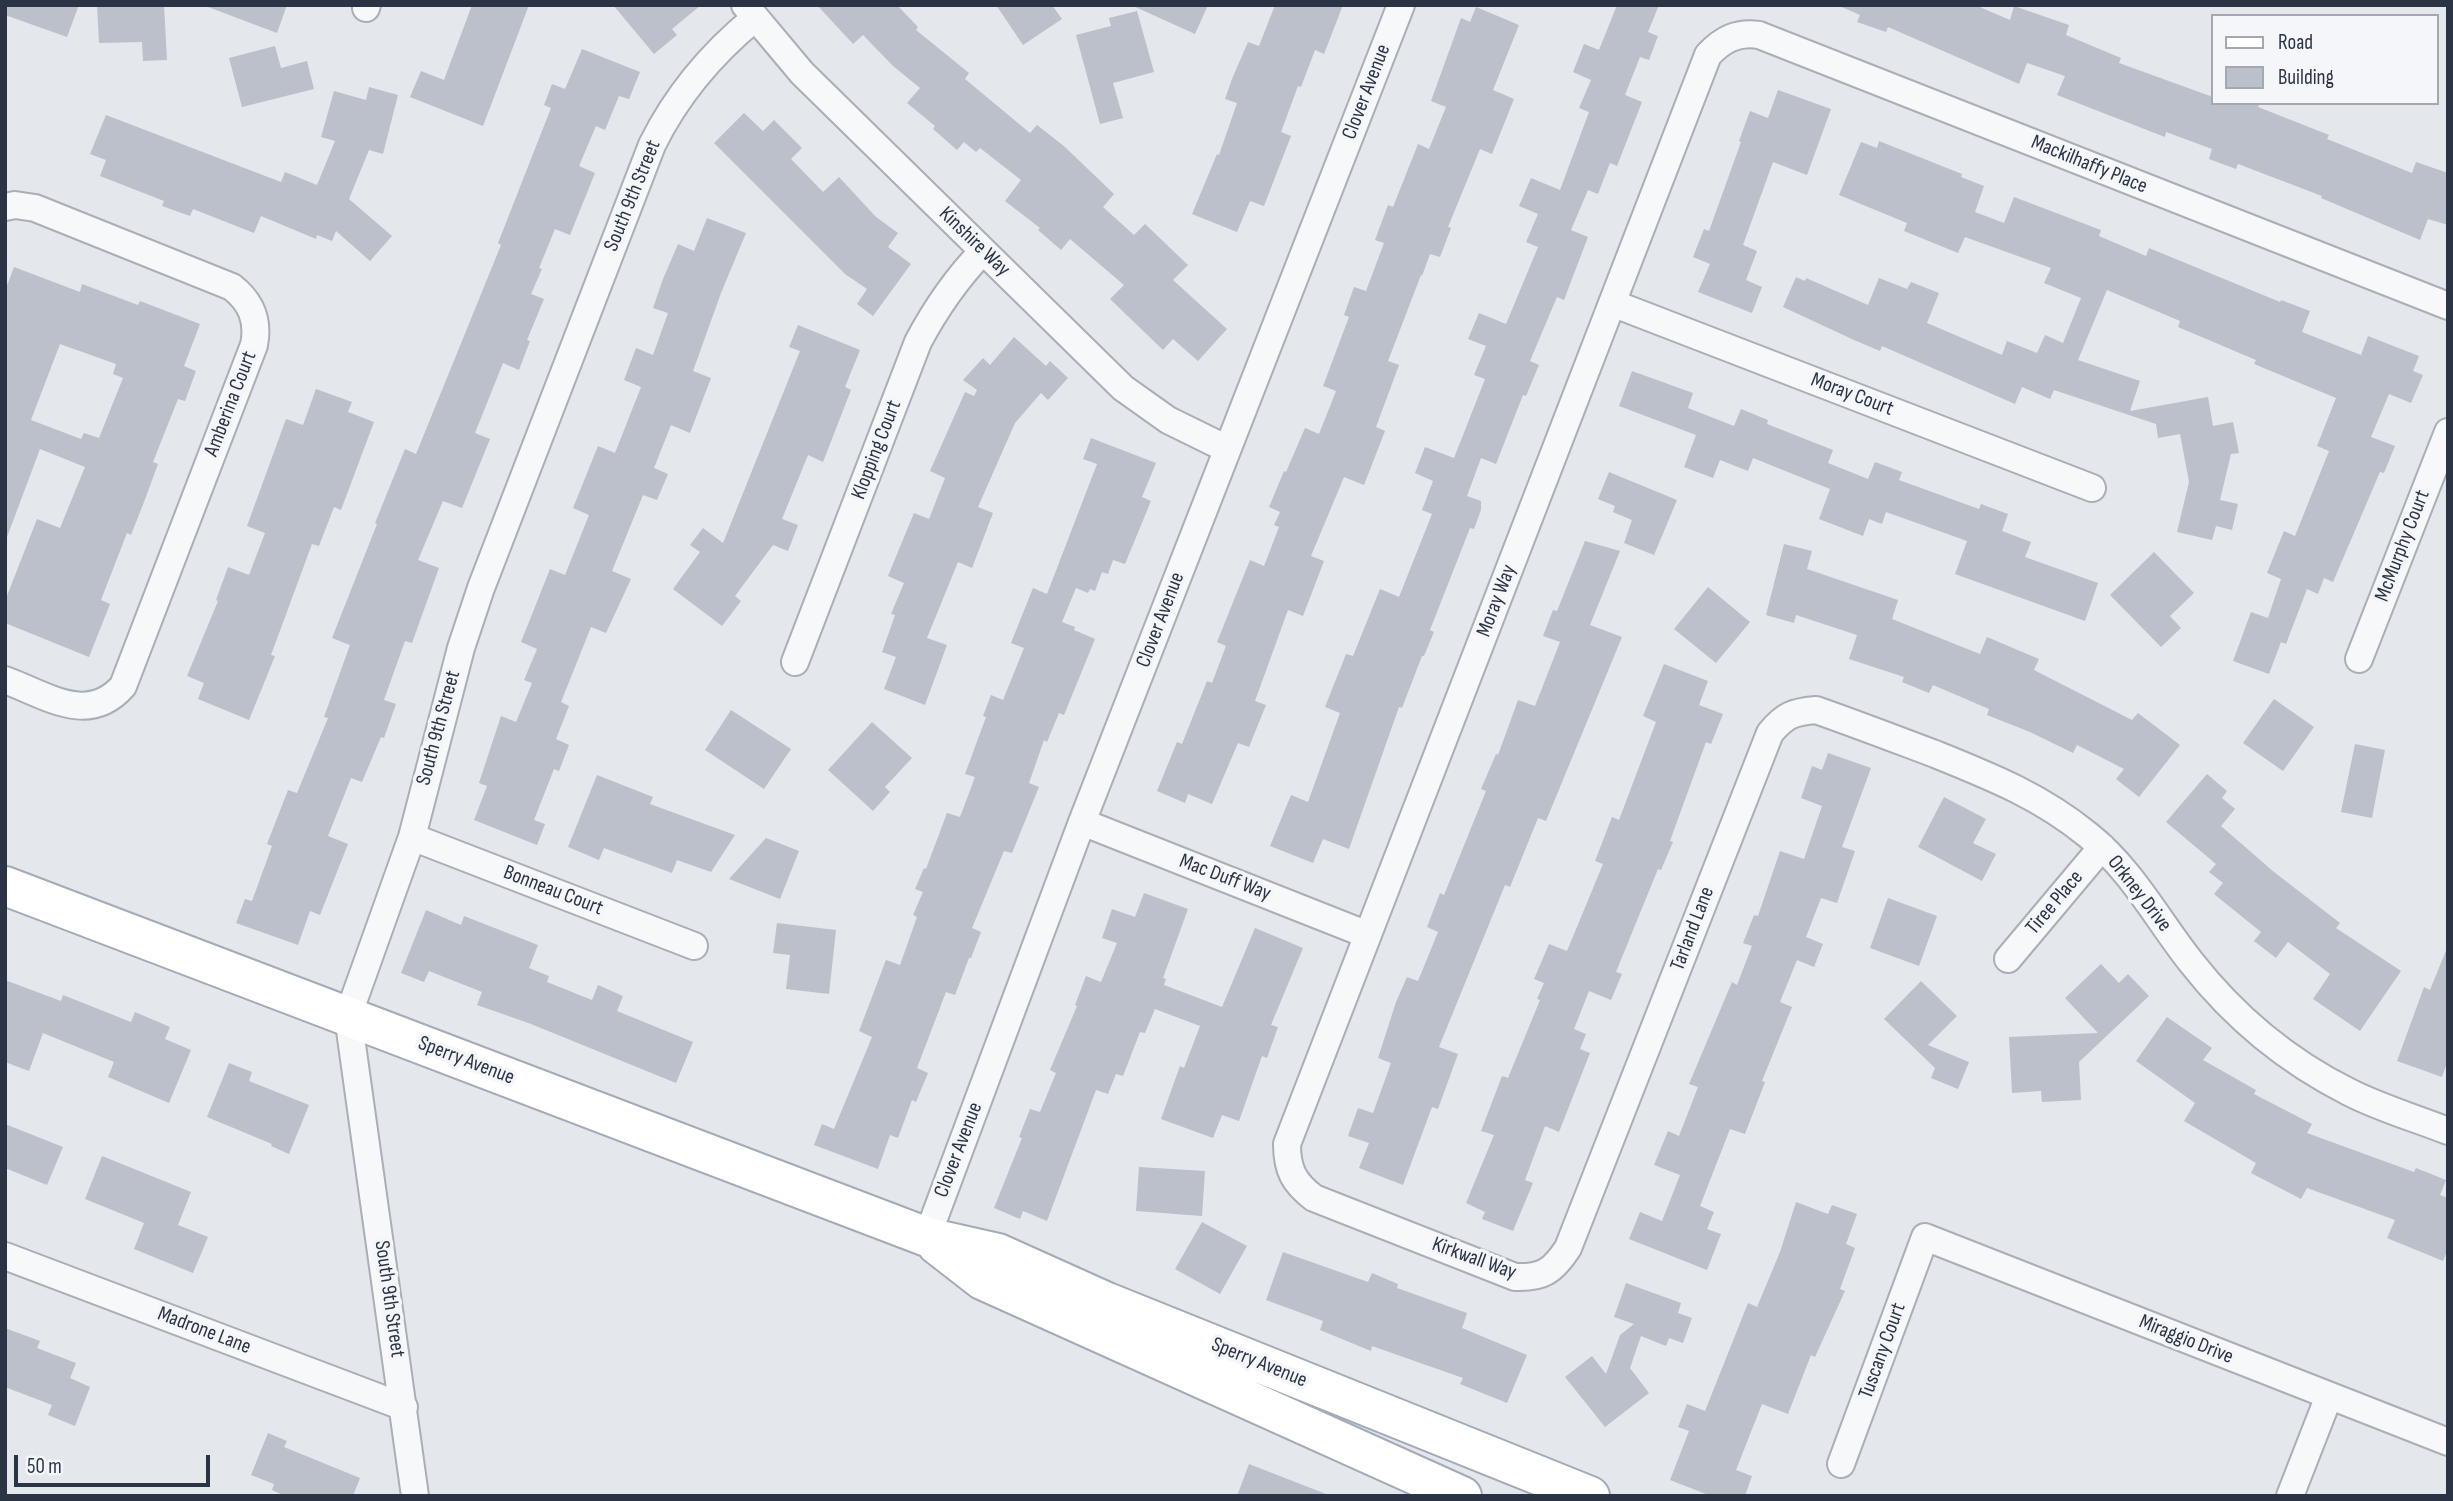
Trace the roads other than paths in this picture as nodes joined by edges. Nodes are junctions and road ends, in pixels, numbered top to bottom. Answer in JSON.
{"nodes":[{"id":1,"x":1401,"y":5,"type":"edge"},
{"id":2,"x":750,"y":12,"type":"edge"},
{"id":3,"x":1729,"y":37,"type":"joint"},
{"id":4,"x":5,"y":207,"type":"edge"},
{"id":5,"x":983,"y":251,"type":"junction"},
{"id":6,"x":1612,"y":303,"type":"junction"},
{"id":7,"x":2448,"y":306,"type":"edge"},
{"id":8,"x":2448,"y":432,"type":"edge"},
{"id":9,"x":1227,"y":449,"type":"junction"},
{"id":10,"x":2092,"y":488,"type":"dead end"},
{"id":11,"x":2358,"y":659,"type":"dead end"},
{"id":12,"x":795,"y":662,"type":"dead end"},
{"id":13,"x":5,"y":680,"type":"edge"},
{"id":14,"x":1797,"y":712,"type":"joint"},
{"id":15,"x":1082,"y":822,"type":"junction"},
{"id":16,"x":412,"y":837,"type":"junction"},
{"id":17,"x":2102,"y":847,"type":"junction"},
{"id":18,"x":5,"y":886,"type":"edge"},
{"id":19,"x":1368,"y":935,"type":"junction"},
{"id":20,"x":694,"y":946,"type":"dead end"},
{"id":21,"x":2008,"y":959,"type":"dead end"},
{"id":22,"x":348,"y":1016,"type":"junction"},
{"id":23,"x":2448,"y":1131,"type":"edge"},
{"id":24,"x":1604,"y":1158,"type":"joint"},
{"id":25,"x":1292,"y":1174,"type":"joint"},
{"id":26,"x":927,"y":1237,"type":"junction"},
{"id":27,"x":1925,"y":1237,"type":"joint"},
{"id":28,"x":5,"y":1256,"type":"edge"},
{"id":29,"x":2329,"y":1396,"type":"junction"},
{"id":30,"x":404,"y":1407,"type":"junction"},
{"id":31,"x":2448,"y":1442,"type":"edge"},
{"id":32,"x":1841,"y":1465,"type":"dead end"},
{"id":33,"x":415,"y":1496,"type":"edge"},
{"id":34,"x":1462,"y":1496,"type":"edge"},
{"id":35,"x":1590,"y":1496,"type":"edge"},
{"id":36,"x":2290,"y":1496,"type":"edge"}],
"edges":[{"from":1,"to":9,"type":"street","name":"Clover Avenue"},
{"from":2,"to":5,"type":"street","name":"Kinshire Way"},
{"from":2,"to":16,"type":"street","name":"South 9th Street"},
{"from":3,"to":6,"type":"street","name":"Moray Way"},
{"from":3,"to":7,"type":"street","name":"Mackilhaffy Place"},
{"from":4,"to":13,"type":"street","name":"Amberina Court"},
{"from":5,"to":9,"type":"street","name":"Kinshire Way"},
{"from":5,"to":12,"type":"street","name":"Klopping Court"},
{"from":6,"to":10,"type":"street","name":"Moray Court"},
{"from":6,"to":19,"type":"street","name":"Moray Way"},
{"from":8,"to":11,"type":"street","name":"McMurphy Court"},
{"from":9,"to":15,"type":"street","name":"Clover Avenue"},
{"from":14,"to":17,"type":"street","name":"Orkney Drive"},
{"from":14,"to":24,"type":"street","name":"Tarland Lane"},
{"from":15,"to":19,"type":"street","name":"Mac Duff Way"},
{"from":15,"to":26,"type":"street","name":"Clover Avenue"},
{"from":16,"to":20,"type":"street","name":"Bonneau Court"},
{"from":16,"to":22,"type":"street","name":"South 9th Street"},
{"from":17,"to":21,"type":"street","name":"Tiree Place"},
{"from":17,"to":23,"type":"street","name":"Orkney Drive"},
{"from":18,"to":22,"type":"main road","name":"Sperry Avenue"},
{"from":19,"to":25,"type":"street","name":"Moray Way"},
{"from":22,"to":26,"type":"main road","name":"Sperry Avenue"},
{"from":22,"to":30,"type":"street","name":"South 9th Street"},
{"from":24,"to":25,"type":"street","name":"Kirkwall Way"},
{"from":26,"to":34,"type":"main road","name":"Sperry Avenue"},
{"from":26,"to":35,"type":"main road","name":"Sperry Avenue"},
{"from":27,"to":29,"type":"street","name":"Miraggio Drive"},
{"from":27,"to":32,"type":"street","name":"Tuscany Court"},
{"from":28,"to":30,"type":"street","name":"Madrone Lane"},
{"from":29,"to":31,"type":"street","name":"Miraggio Drive"},
{"from":29,"to":36,"type":"street"},
{"from":30,"to":33,"type":"street","name":"South 9th Street"}]}
